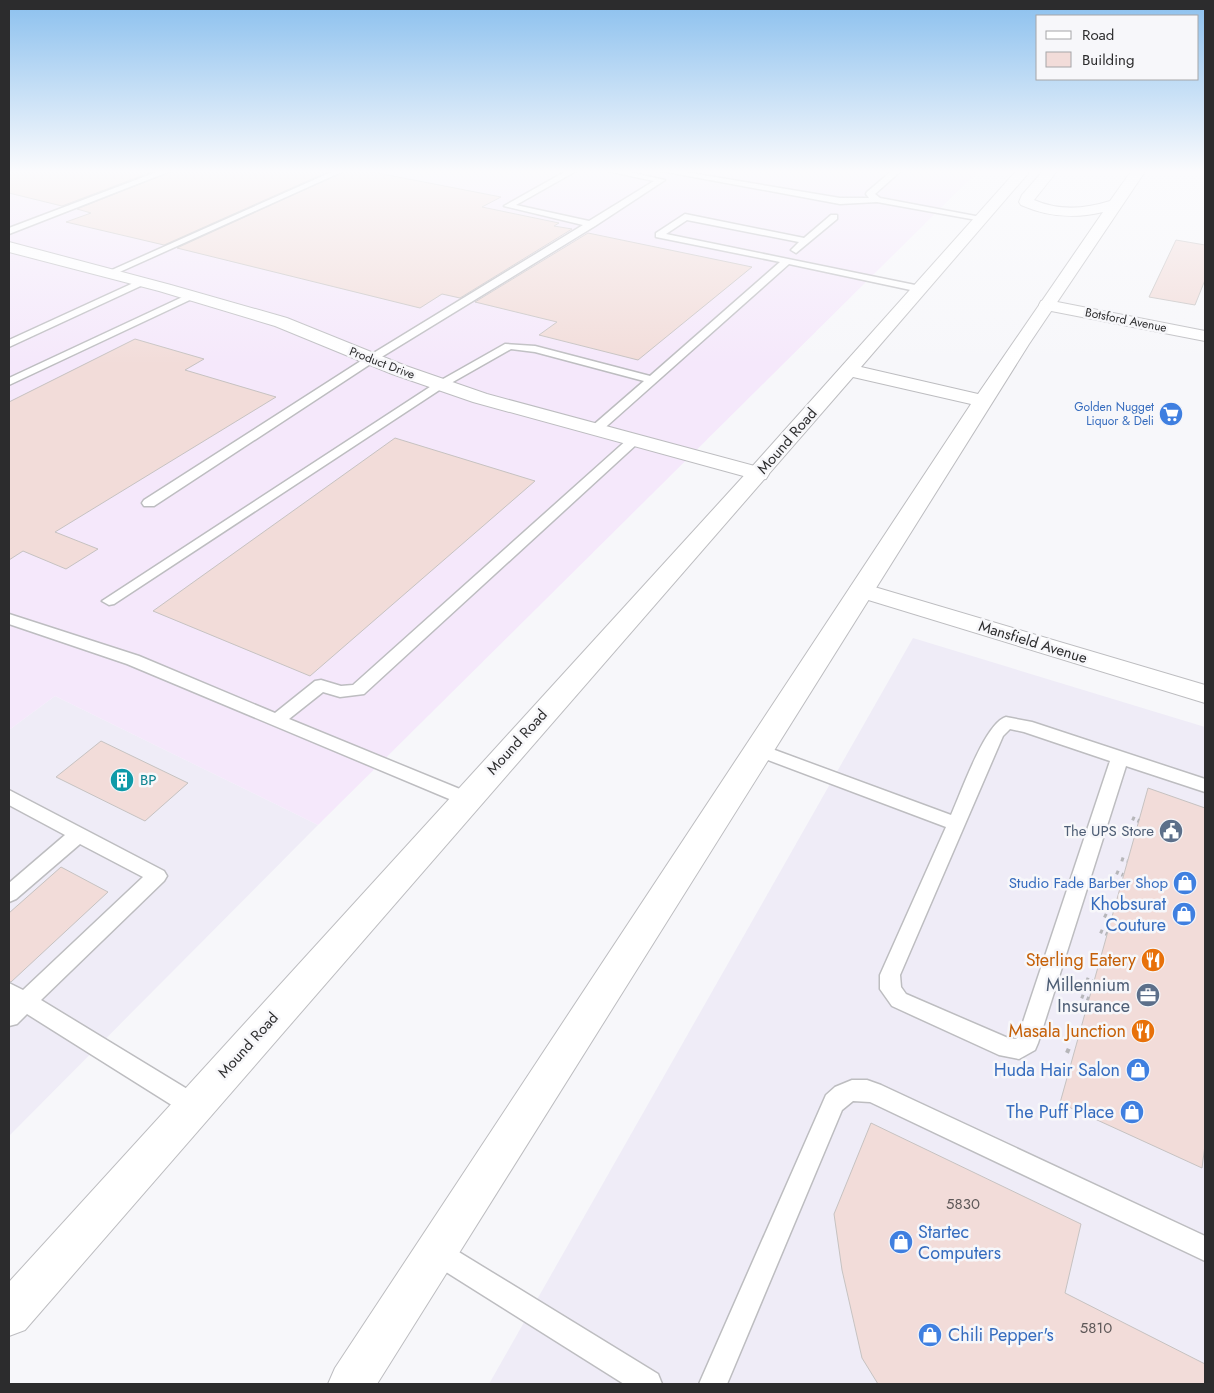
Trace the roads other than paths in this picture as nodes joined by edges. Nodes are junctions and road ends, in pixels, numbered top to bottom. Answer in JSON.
{"nodes":[{"id":1,"x":196,"y":235,"type":"edge"},
{"id":2,"x":574,"y":235,"type":"edge"},
{"id":3,"x":660,"y":235,"type":"edge"},
{"id":4,"x":776,"y":235,"type":"edge"},
{"id":5,"x":813,"y":235,"type":"edge"},
{"id":6,"x":967,"y":235,"type":"edge"},
{"id":7,"x":1096,"y":235,"type":"edge"},
{"id":8,"x":806,"y":241,"type":"junction"},
{"id":9,"x":9,"y":247,"type":"edge"},
{"id":10,"x":796,"y":250,"type":"dead end"},
{"id":11,"x":787,"y":261,"type":"junction"},
{"id":12,"x":110,"y":273,"type":"junction"},
{"id":13,"x":142,"y":282,"type":"junction"},
{"id":14,"x":920,"y":289,"type":"junction"},
{"id":15,"x":191,"y":296,"type":"junction"},
{"id":16,"x":1047,"y":305,"type":"junction"},
{"id":17,"x":1205,"y":336,"type":"edge"},
{"id":18,"x":9,"y":344,"type":"edge"},
{"id":19,"x":372,"y":359,"type":"junction"},
{"id":20,"x":849,"y":370,"type":"junction"},
{"id":21,"x":652,"y":380,"type":"junction"},
{"id":22,"x":9,"y":382,"type":"edge"},
{"id":23,"x":440,"y":385,"type":"junction"},
{"id":24,"x":983,"y":401,"type":"junction"},
{"id":25,"x":595,"y":430,"type":"junction"},
{"id":26,"x":633,"y":441,"type":"junction"},
{"id":27,"x":758,"y":474,"type":"junction"},
{"id":28,"x":150,"y":503,"type":"dead end"},
{"id":29,"x":860,"y":590,"type":"junction"},
{"id":30,"x":109,"y":601,"type":"dead end"},
{"id":31,"x":9,"y":619,"type":"edge"},
{"id":32,"x":1205,"y":694,"type":"edge"},
{"id":33,"x":277,"y":720,"type":"junction"},
{"id":34,"x":758,"y":750,"type":"junction"},
{"id":35,"x":1120,"y":757,"type":"junction"},
{"id":36,"x":1205,"y":786,"type":"edge"},
{"id":37,"x":9,"y":797,"type":"edge"},
{"id":38,"x":466,"y":799,"type":"junction"},
{"id":39,"x":956,"y":824,"type":"junction"},
{"id":40,"x":79,"y":834,"type":"junction"},
{"id":41,"x":9,"y":894,"type":"edge"},
{"id":42,"x":17,"y":997,"type":"edge"},
{"id":43,"x":9,"y":1017,"type":"edge"},
{"id":44,"x":194,"y":1106,"type":"junction"},
{"id":45,"x":1205,"y":1250,"type":"edge"},
{"id":46,"x":436,"y":1251,"type":"junction"},
{"id":47,"x":9,"y":1314,"type":"edge"},
{"id":48,"x":351,"y":1384,"type":"edge"},
{"id":49,"x":648,"y":1384,"type":"edge"},
{"id":50,"x":713,"y":1384,"type":"edge"}],
"edges":[{"from":1,"to":12,"type":"lane"},
{"from":2,"to":19,"type":"lane"},
{"from":3,"to":11,"type":"lane"},
{"from":4,"to":8,"type":"lane"},
{"from":5,"to":8,"type":"lane"},
{"from":6,"to":14,"type":"main road","name":"Mound Road"},
{"from":7,"to":16,"type":"main road"},
{"from":8,"to":10,"type":"lane"},
{"from":9,"to":12,"type":"main road","name":"Product Drive"},
{"from":11,"to":14,"type":"lane"},
{"from":11,"to":21,"type":"lane"},
{"from":12,"to":13,"type":"main road","name":"Product Drive"},
{"from":13,"to":15,"type":"main road","name":"Product Drive"},
{"from":13,"to":18,"type":"lane"},
{"from":14,"to":20,"type":"main road","name":"Mound Road"},
{"from":15,"to":19,"type":"main road","name":"Product Drive"},
{"from":15,"to":22,"type":"lane"},
{"from":16,"to":17,"type":"main road","name":"Botsford Avenue"},
{"from":16,"to":24,"type":"main road"},
{"from":19,"to":23,"type":"main road","name":"Product Drive"},
{"from":19,"to":28,"type":"lane"},
{"from":20,"to":24,"type":"main road"},
{"from":20,"to":27,"type":"main road","name":"Mound Road"},
{"from":21,"to":23,"type":"lane"},
{"from":21,"to":25,"type":"lane"},
{"from":23,"to":25,"type":"main road","name":"Product Drive"},
{"from":23,"to":30,"type":"lane"},
{"from":24,"to":29,"type":"main road"},
{"from":25,"to":26,"type":"main road","name":"Product Drive"},
{"from":26,"to":27,"type":"main road","name":"Product Drive"},
{"from":26,"to":33,"type":"lane"},
{"from":27,"to":38,"type":"main road","name":"Mound Road"},
{"from":29,"to":32,"type":"main road","name":"Mansfield Avenue"},
{"from":29,"to":34,"type":"main road"},
{"from":31,"to":33,"type":"lane"},
{"from":33,"to":38,"type":"lane"},
{"from":34,"to":39,"type":"lane"},
{"from":34,"to":46,"type":"main road"},
{"from":35,"to":36,"type":"lane"},
{"from":35,"to":39,"type":"lane"},
{"from":35,"to":39,"type":"lane"},
{"from":37,"to":40,"type":"lane"},
{"from":38,"to":44,"type":"main road","name":"Mound Road"},
{"from":40,"to":41,"type":"lane"},
{"from":40,"to":42,"type":"lane"},
{"from":42,"to":43,"type":"lane"},
{"from":42,"to":44,"type":"lane"},
{"from":44,"to":47,"type":"main road","name":"Mound Road"},
{"from":45,"to":50,"type":"lane"},
{"from":46,"to":48,"type":"main road"},
{"from":46,"to":49,"type":"lane"}]}
